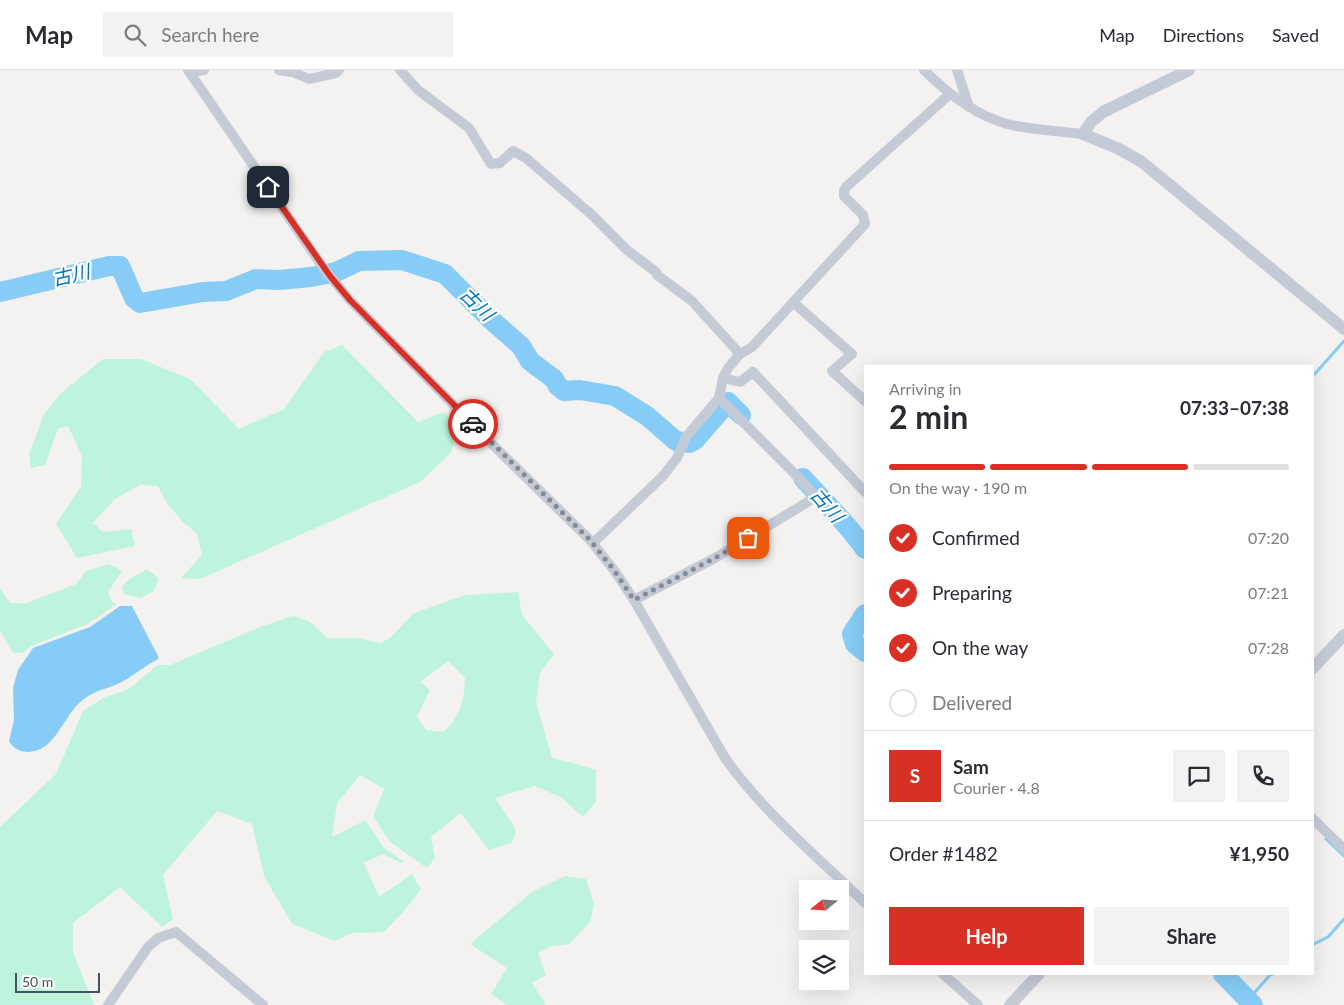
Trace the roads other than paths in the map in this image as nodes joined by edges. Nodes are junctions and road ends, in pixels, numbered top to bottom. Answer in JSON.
{"nodes":[{"id":1,"x":204,"y":70,"type":"edge"},
{"id":2,"x":279,"y":70,"type":"edge"},
{"id":3,"x":339,"y":70,"type":"edge"},
{"id":4,"x":400,"y":70,"type":"edge"},
{"id":5,"x":924,"y":70,"type":"edge"},
{"id":6,"x":957,"y":70,"type":"edge"},
{"id":7,"x":1189,"y":70,"type":"edge"},
{"id":8,"x":189,"y":71,"type":"edge"},
{"id":9,"x":950,"y":94,"type":"junction"},
{"id":10,"x":968,"y":107,"type":"junction"},
{"id":11,"x":1083,"y":134,"type":"junction"},
{"id":12,"x":794,"y":303,"type":"junction"},
{"id":13,"x":1344,"y":329,"type":"edge"},
{"id":14,"x":740,"y":354,"type":"junction"},
{"id":15,"x":722,"y":378,"type":"junction"},
{"id":16,"x":864,"y":400,"type":"edge"},
{"id":17,"x":724,"y":403,"type":"junction"},
{"id":18,"x":864,"y":491,"type":"edge"},
{"id":19,"x":593,"y":543,"type":"junction"},
{"id":20,"x":634,"y":600,"type":"junction"},
{"id":21,"x":1344,"y":635,"type":"edge"},
{"id":22,"x":1314,"y":667,"type":"edge"},
{"id":23,"x":1314,"y":820,"type":"edge"},
{"id":24,"x":1344,"y":849,"type":"edge"},
{"id":25,"x":864,"y":902,"type":"edge"},
{"id":26,"x":944,"y":975,"type":"edge"},
{"id":27,"x":1038,"y":975,"type":"edge"},
{"id":28,"x":108,"y":1005,"type":"edge"},
{"id":29,"x":263,"y":1005,"type":"edge"},
{"id":30,"x":978,"y":1005,"type":"edge"},
{"id":31,"x":1010,"y":1005,"type":"edge"}],
"edges":[{"from":1,"to":8,"type":"street"},
{"from":2,"to":3,"type":"street"},
{"from":4,"to":14,"type":"street"},
{"from":5,"to":9,"type":"street"},
{"from":6,"to":10,"type":"street"},
{"from":7,"to":11,"type":"street"},
{"from":8,"to":19,"type":"street"},
{"from":9,"to":10,"type":"street"},
{"from":9,"to":12,"type":"street"},
{"from":10,"to":11,"type":"street"},
{"from":11,"to":13,"type":"street"},
{"from":12,"to":14,"type":"street"},
{"from":12,"to":16,"type":"street"},
{"from":14,"to":15,"type":"street"},
{"from":15,"to":17,"type":"street"},
{"from":15,"to":18,"type":"street"},
{"from":17,"to":19,"type":"street"},
{"from":17,"to":20,"type":"street"},
{"from":19,"to":20,"type":"street"},
{"from":20,"to":25,"type":"street"},
{"from":21,"to":22,"type":"street"},
{"from":23,"to":24,"type":"street"},
{"from":26,"to":30,"type":"street"},
{"from":27,"to":31,"type":"street"},
{"from":28,"to":29,"type":"street"}]}
